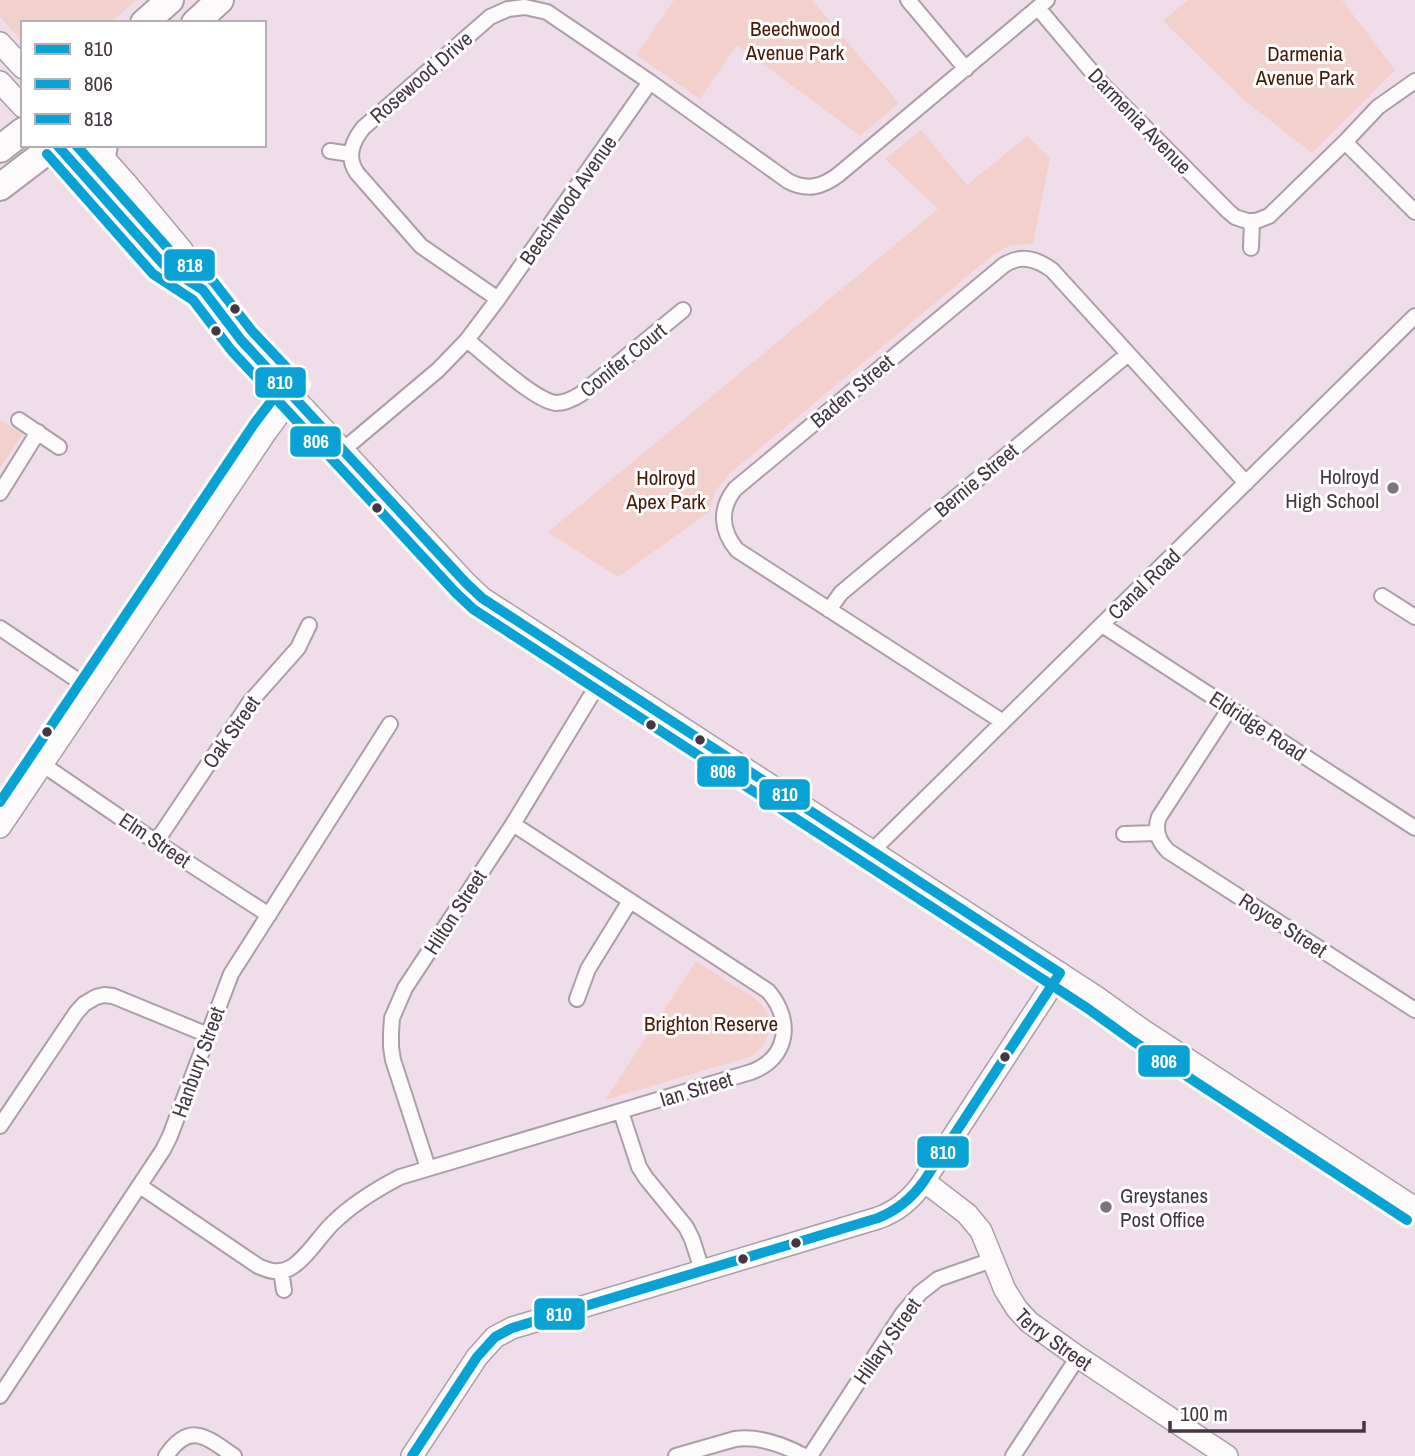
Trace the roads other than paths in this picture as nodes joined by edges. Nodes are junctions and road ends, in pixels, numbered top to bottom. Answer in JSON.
{"nodes":[{"id":1,"x":170,"y":0,"type":"edge"},
{"id":2,"x":220,"y":0,"type":"edge"},
{"id":3,"x":908,"y":0,"type":"edge"},
{"id":4,"x":1042,"y":4,"type":"edge"},
{"id":5,"x":146,"y":21,"type":"edge"},
{"id":6,"x":197,"y":21,"type":"edge"},
{"id":7,"x":0,"y":43,"type":"edge"},
{"id":8,"x":21,"y":66,"type":"edge"},
{"id":9,"x":966,"y":69,"type":"junction"},
{"id":10,"x":1415,"y":80,"type":"edge"},
{"id":11,"x":0,"y":82,"type":"edge"},
{"id":12,"x":650,"y":82,"type":"junction"},
{"id":13,"x":21,"y":105,"type":"edge"},
{"id":14,"x":21,"y":133,"type":"edge"},
{"id":15,"x":1345,"y":142,"type":"junction"},
{"id":16,"x":53,"y":147,"type":"edge"},
{"id":17,"x":58,"y":147,"type":"edge"},
{"id":18,"x":0,"y":149,"type":"edge"},
{"id":19,"x":99,"y":149,"type":"edge"},
{"id":20,"x":330,"y":151,"type":"dead end"},
{"id":21,"x":351,"y":154,"type":"junction"},
{"id":22,"x":0,"y":187,"type":"edge"},
{"id":23,"x":1415,"y":212,"type":"edge"},
{"id":24,"x":1252,"y":221,"type":"junction"},
{"id":25,"x":1251,"y":247,"type":"dead end"},
{"id":26,"x":203,"y":290,"type":"junction"},
{"id":27,"x":498,"y":299,"type":"junction"},
{"id":28,"x":683,"y":310,"type":"dead end"},
{"id":29,"x":1415,"y":316,"type":"edge"},
{"id":30,"x":467,"y":340,"type":"junction"},
{"id":31,"x":1128,"y":354,"type":"junction"},
{"id":32,"x":293,"y":395,"type":"junction"},
{"id":33,"x":19,"y":420,"type":"dead end"},
{"id":34,"x":38,"y":432,"type":"junction"},
{"id":35,"x":59,"y":447,"type":"dead end"},
{"id":36,"x":344,"y":450,"type":"junction"},
{"id":37,"x":1246,"y":483,"type":"junction"},
{"id":38,"x":0,"y":493,"type":"edge"},
{"id":39,"x":1382,"y":596,"type":"dead end"},
{"id":40,"x":829,"y":610,"type":"junction"},
{"id":41,"x":1415,"y":617,"type":"edge"},
{"id":42,"x":309,"y":625,"type":"dead end"},
{"id":43,"x":1101,"y":625,"type":"junction"},
{"id":44,"x":0,"y":628,"type":"edge"},
{"id":45,"x":603,"y":676,"type":"junction"},
{"id":46,"x":92,"y":690,"type":"junction"},
{"id":47,"x":1230,"y":708,"type":"junction"},
{"id":48,"x":1003,"y":722,"type":"junction"},
{"id":49,"x":390,"y":724,"type":"dead end"},
{"id":50,"x":42,"y":764,"type":"junction"},
{"id":51,"x":513,"y":824,"type":"junction"},
{"id":52,"x":0,"y":827,"type":"edge"},
{"id":53,"x":1415,"y":828,"type":"edge"},
{"id":54,"x":1157,"y":833,"type":"junction"},
{"id":55,"x":1124,"y":834,"type":"dead end"},
{"id":56,"x":156,"y":842,"type":"junction"},
{"id":57,"x":872,"y":851,"type":"junction"},
{"id":58,"x":631,"y":901,"type":"junction"},
{"id":59,"x":269,"y":915,"type":"junction"},
{"id":60,"x":1060,"y":973,"type":"junction"},
{"id":61,"x":577,"y":999,"type":"dead end"},
{"id":62,"x":1415,"y":1010,"type":"edge"},
{"id":63,"x":208,"y":1035,"type":"junction"},
{"id":64,"x":621,"y":1112,"type":"junction"},
{"id":65,"x":0,"y":1126,"type":"edge"},
{"id":66,"x":428,"y":1168,"type":"junction"},
{"id":67,"x":924,"y":1181,"type":"junction"},
{"id":68,"x":140,"y":1186,"type":"junction"},
{"id":69,"x":1415,"y":1208,"type":"edge"},
{"id":70,"x":992,"y":1260,"type":"junction"},
{"id":71,"x":702,"y":1270,"type":"junction"},
{"id":72,"x":281,"y":1271,"type":"junction"},
{"id":73,"x":284,"y":1290,"type":"dead end"},
{"id":74,"x":1078,"y":1357,"type":"junction"},
{"id":75,"x":0,"y":1396,"type":"edge"},
{"id":76,"x":166,"y":1456,"type":"edge"},
{"id":77,"x":233,"y":1456,"type":"edge"},
{"id":78,"x":412,"y":1456,"type":"edge"},
{"id":79,"x":676,"y":1456,"type":"edge"},
{"id":80,"x":804,"y":1456,"type":"edge"},
{"id":81,"x":810,"y":1456,"type":"edge"},
{"id":82,"x":1013,"y":1456,"type":"edge"},
{"id":83,"x":1226,"y":1456,"type":"edge"}],
"edges":[{"from":1,"to":5,"type":"highway"},
{"from":2,"to":6,"type":"highway"},
{"from":3,"to":9,"type":"street"},
{"from":4,"to":9,"type":"street"},
{"from":4,"to":24,"type":"street","name":"Darmenia Avenue"},
{"from":7,"to":8,"type":"main road"},
{"from":9,"to":12,"type":"street"},
{"from":10,"to":15,"type":"street"},
{"from":11,"to":13,"type":"main road"},
{"from":12,"to":21,"type":"street","name":"Rosewood Drive"},
{"from":12,"to":27,"type":"street","name":"Beechwood Avenue"},
{"from":14,"to":18,"type":"highway"},
{"from":15,"to":23,"type":"street"},
{"from":15,"to":24,"type":"street"},
{"from":16,"to":22,"type":"highway"},
{"from":17,"to":26,"type":"main road"},
{"from":19,"to":26,"type":"main road"},
{"from":20,"to":21,"type":"street"},
{"from":21,"to":27,"type":"street"},
{"from":24,"to":25,"type":"street"},
{"from":26,"to":32,"type":"main road"},
{"from":27,"to":30,"type":"street","name":"Beechwood Avenue"},
{"from":28,"to":30,"type":"street","name":"Conifer Court"},
{"from":29,"to":37,"type":"street","name":"Canal Road"},
{"from":30,"to":36,"type":"street","name":"Beechwood Avenue"},
{"from":31,"to":37,"type":"street","name":"Baden Street"},
{"from":31,"to":40,"type":"street","name":"Bernie Street"},
{"from":31,"to":40,"type":"street","name":"Baden Street"},
{"from":32,"to":36,"type":"main road"},
{"from":32,"to":46,"type":"main road"},
{"from":33,"to":34,"type":"street"},
{"from":34,"to":35,"type":"street"},
{"from":34,"to":38,"type":"street"},
{"from":36,"to":45,"type":"main road"},
{"from":37,"to":43,"type":"street","name":"Canal Road"},
{"from":39,"to":41,"type":"street"},
{"from":40,"to":48,"type":"street","name":"Baden Street"},
{"from":42,"to":56,"type":"street","name":"Oak Street"},
{"from":43,"to":47,"type":"street","name":"Eldridge Road"},
{"from":43,"to":48,"type":"street","name":"Canal Road"},
{"from":44,"to":46,"type":"street"},
{"from":45,"to":51,"type":"street","name":"Hilton Street"},
{"from":45,"to":57,"type":"main road"},
{"from":46,"to":50,"type":"main road"},
{"from":47,"to":53,"type":"street","name":"Eldridge Road"},
{"from":47,"to":54,"type":"street"},
{"from":48,"to":57,"type":"street","name":"Canal Road"},
{"from":49,"to":59,"type":"street","name":"Hanbury Street"},
{"from":50,"to":52,"type":"main road"},
{"from":50,"to":56,"type":"street","name":"Elm Street"},
{"from":51,"to":58,"type":"street","name":"Ian Street"},
{"from":51,"to":66,"type":"street","name":"Hilton Street"},
{"from":54,"to":55,"type":"street"},
{"from":54,"to":62,"type":"street","name":"Royce Street"},
{"from":56,"to":59,"type":"street","name":"Elm Street"},
{"from":57,"to":60,"type":"main road"},
{"from":58,"to":61,"type":"street"},
{"from":58,"to":64,"type":"street","name":"Ian Street"},
{"from":59,"to":63,"type":"street","name":"Hanbury Street"},
{"from":60,"to":67,"type":"main road"},
{"from":60,"to":69,"type":"main road"},
{"from":63,"to":65,"type":"street"},
{"from":63,"to":68,"type":"street","name":"Hanbury Street"},
{"from":64,"to":66,"type":"street","name":"Ian Street"},
{"from":64,"to":71,"type":"street"},
{"from":66,"to":72,"type":"street","name":"Ian Street"},
{"from":67,"to":70,"type":"main road","name":"Terry Street"},
{"from":67,"to":71,"type":"main road"},
{"from":68,"to":72,"type":"street"},
{"from":68,"to":75,"type":"street","name":"Hanbury Street"},
{"from":70,"to":74,"type":"main road","name":"Terry Street"},
{"from":70,"to":81,"type":"street","name":"Hillary Street"},
{"from":71,"to":78,"type":"main road"},
{"from":72,"to":73,"type":"street"},
{"from":74,"to":82,"type":"street"},
{"from":74,"to":83,"type":"main road","name":"Terry Street"},
{"from":76,"to":77,"type":"street"},
{"from":79,"to":80,"type":"street"}]}
